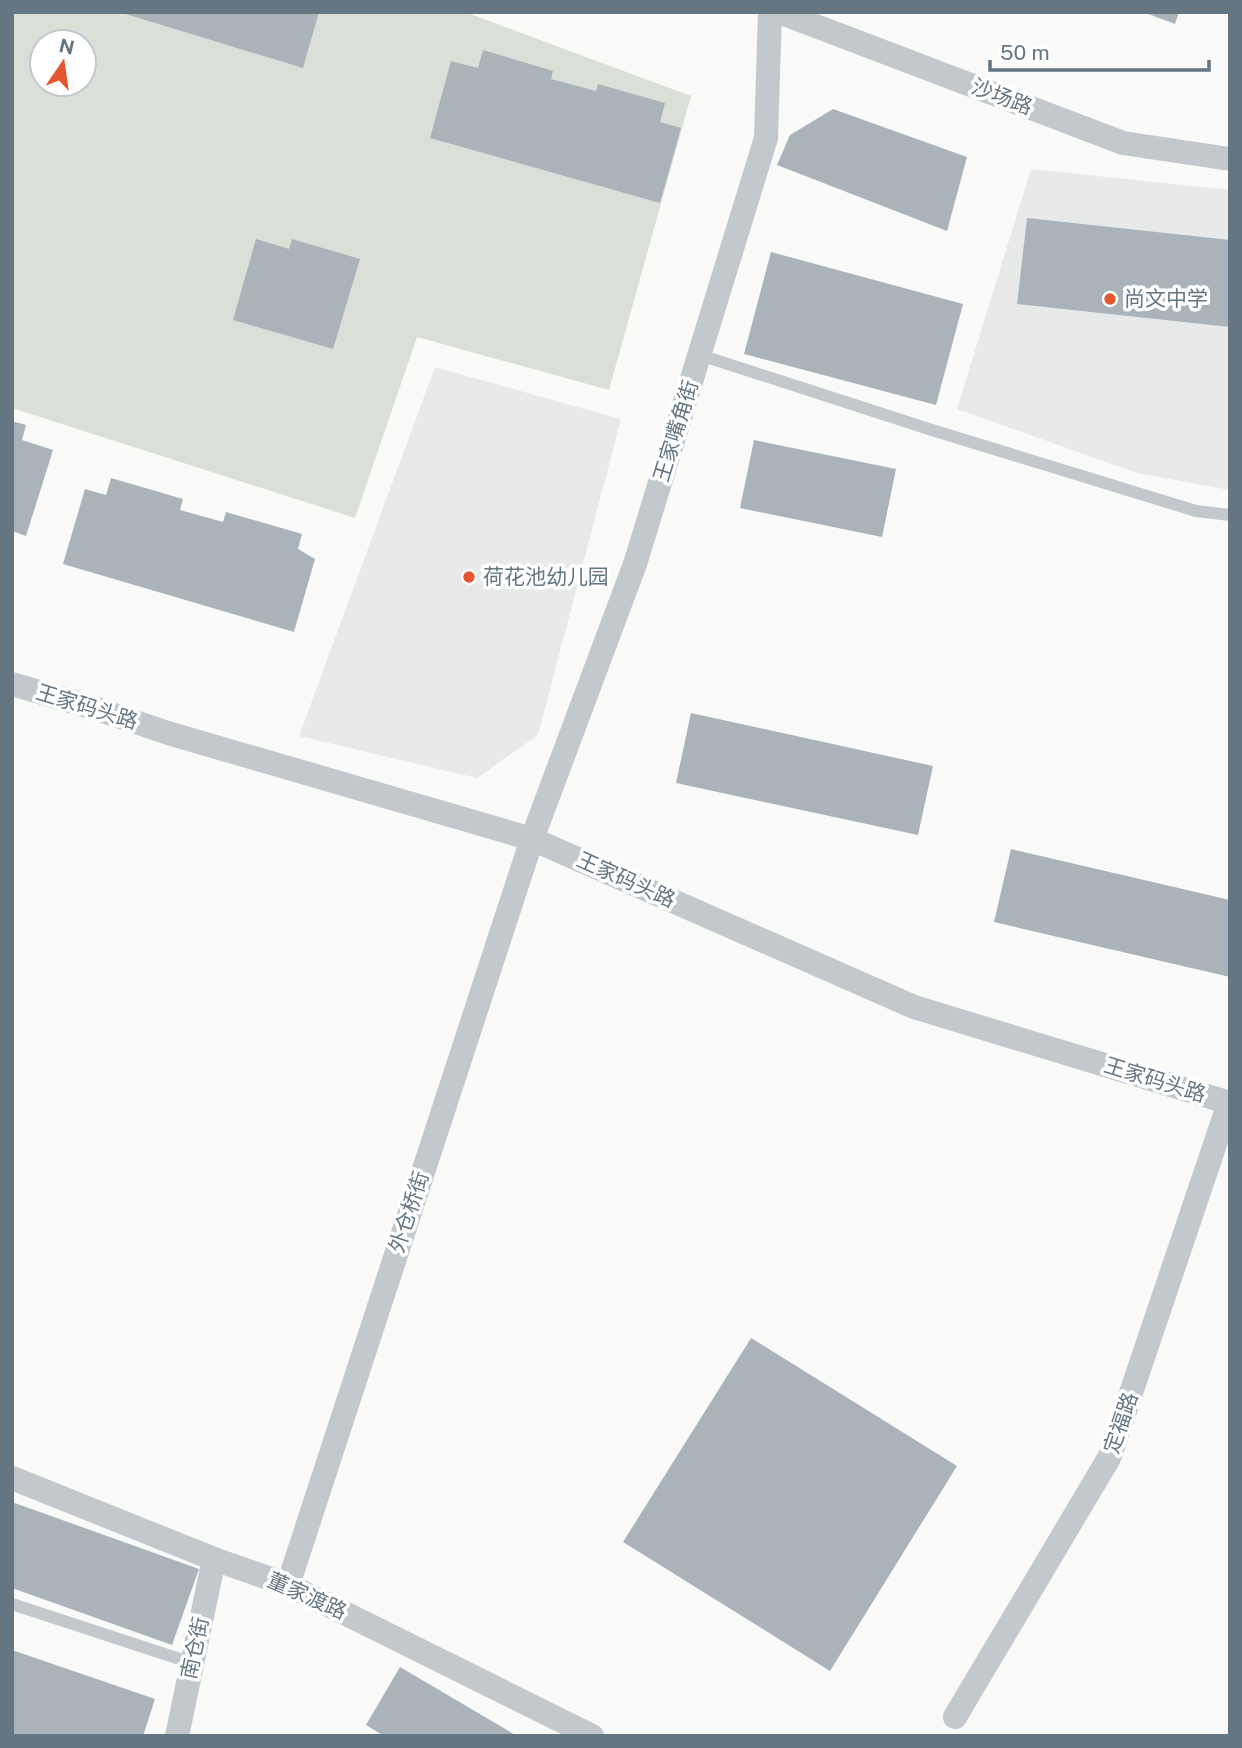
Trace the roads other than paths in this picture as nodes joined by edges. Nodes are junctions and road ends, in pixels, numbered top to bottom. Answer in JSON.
{"nodes":[{"id":1,"x":770,"y":12,"type":"edge"},
{"id":2,"x":779,"y":12,"type":"edge"},
{"id":3,"x":1230,"y":159,"type":"edge"},
{"id":4,"x":700,"y":355,"type":"junction"},
{"id":5,"x":1230,"y":515,"type":"edge"},
{"id":6,"x":12,"y":684,"type":"edge"},
{"id":7,"x":532,"y":839,"type":"junction"},
{"id":8,"x":1229,"y":1103,"type":"edge"},
{"id":9,"x":12,"y":1478,"type":"edge"},
{"id":10,"x":214,"y":1559,"type":"junction"},
{"id":11,"x":288,"y":1585,"type":"junction"},
{"id":12,"x":12,"y":1604,"type":"edge"},
{"id":13,"x":192,"y":1663,"type":"junction"},
{"id":14,"x":955,"y":1717,"type":"dead end"},
{"id":15,"x":177,"y":1736,"type":"edge"},
{"id":16,"x":592,"y":1736,"type":"edge"}],
"edges":[{"from":1,"to":4,"type":"street","name":"王家嘴角街"},
{"from":2,"to":3,"type":"street","name":"沙场路"},
{"from":4,"to":5,"type":"lane"},
{"from":4,"to":7,"type":"street","name":"王家嘴角街"},
{"from":6,"to":7,"type":"street","name":"王家码头路"},
{"from":7,"to":8,"type":"street","name":"王家码头路"},
{"from":7,"to":11,"type":"street","name":"外仓桥街"},
{"from":8,"to":14,"type":"street","name":"定福路"},
{"from":9,"to":10,"type":"street","name":"董家渡路"},
{"from":10,"to":11,"type":"street","name":"董家渡路"},
{"from":10,"to":13,"type":"street","name":"南仓街"},
{"from":11,"to":16,"type":"street","name":"董家渡路"},
{"from":12,"to":13,"type":"lane"},
{"from":13,"to":15,"type":"street","name":"南仓街"}]}
